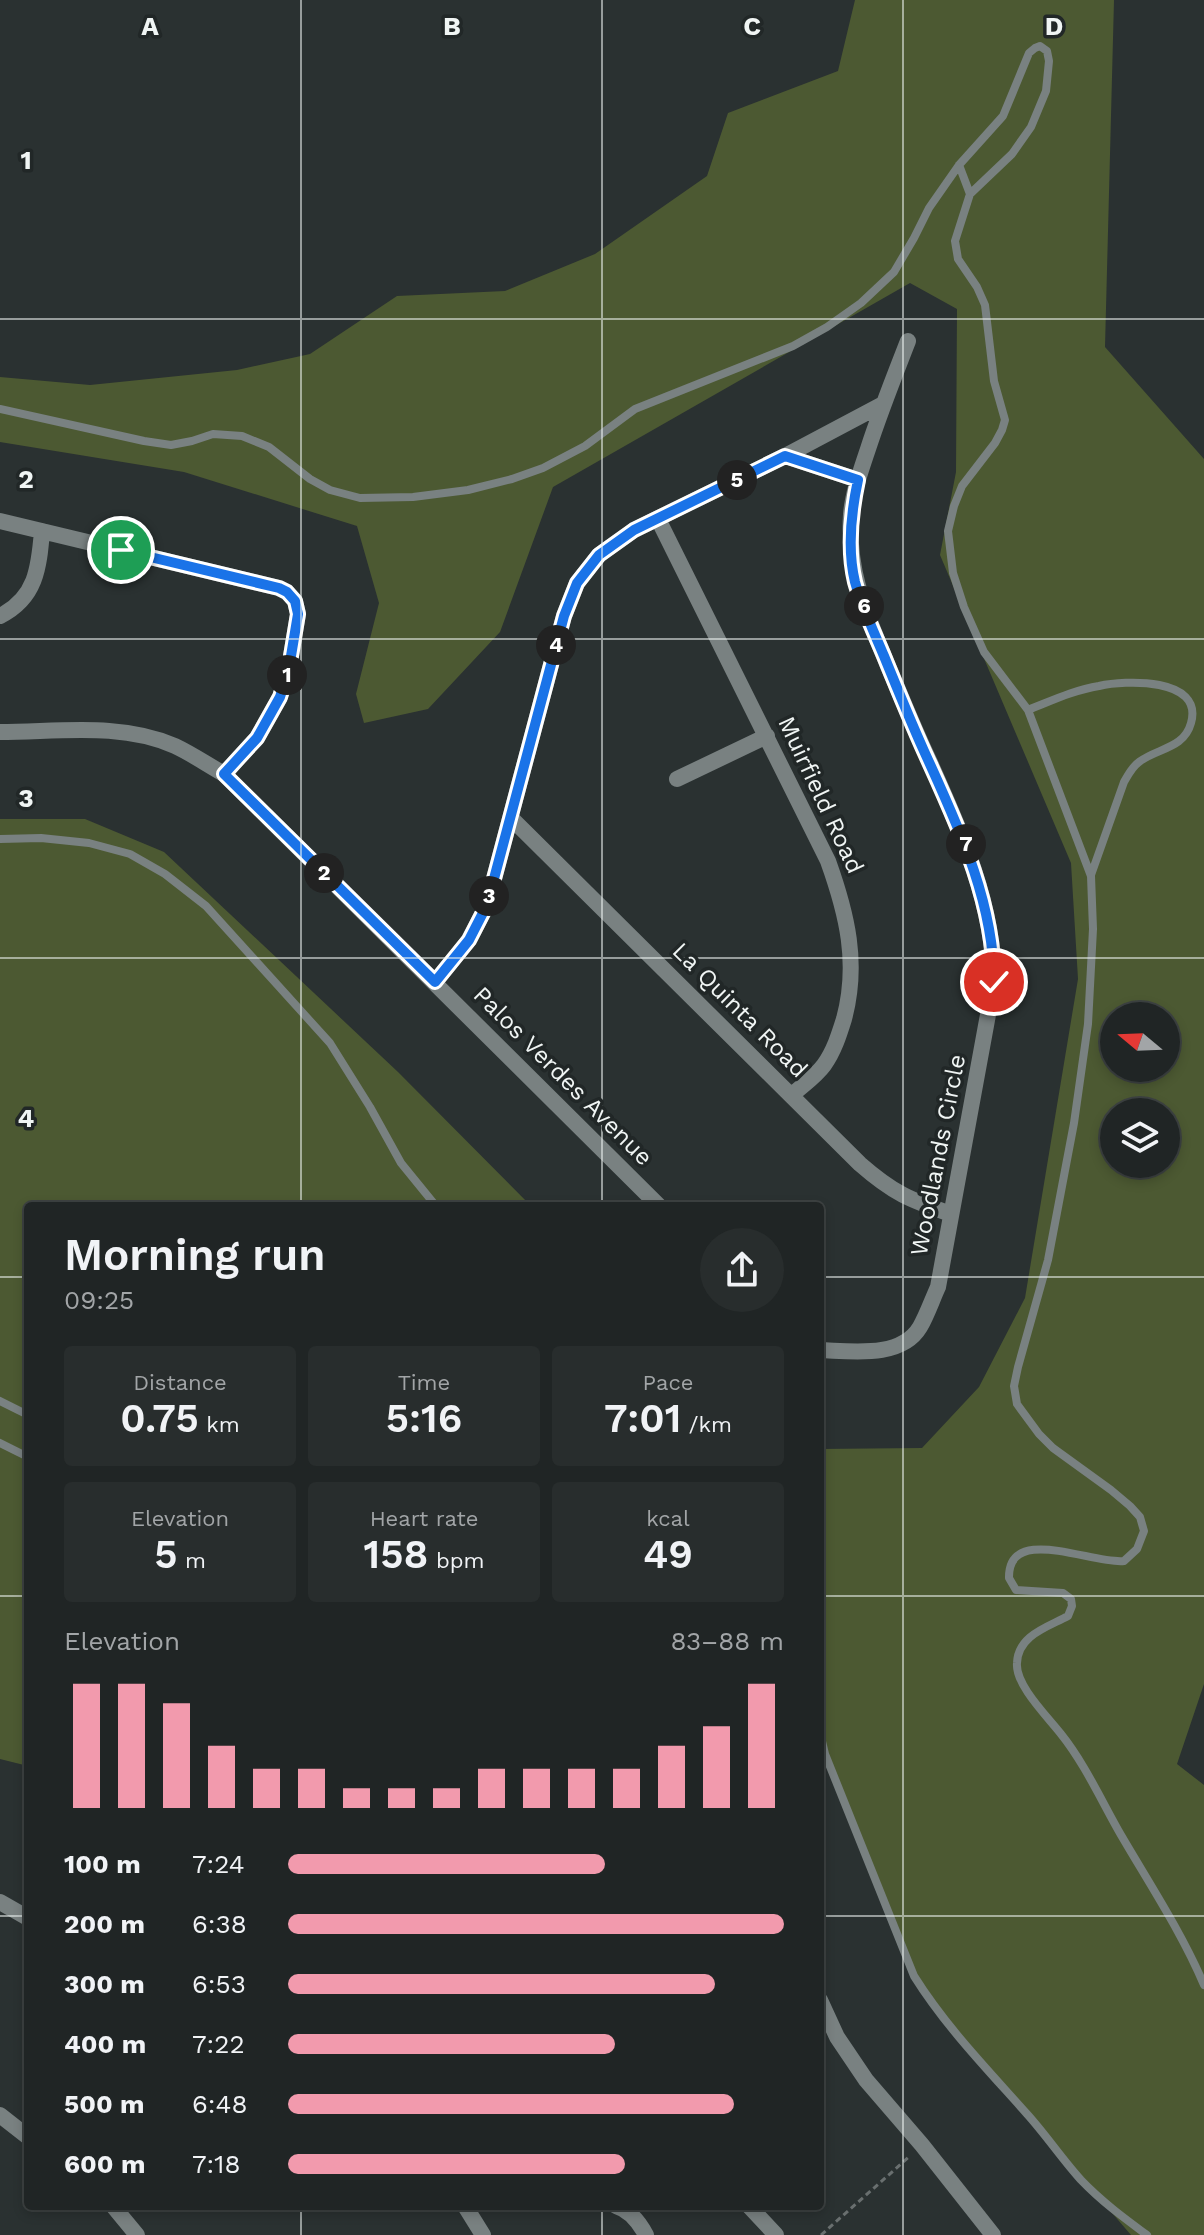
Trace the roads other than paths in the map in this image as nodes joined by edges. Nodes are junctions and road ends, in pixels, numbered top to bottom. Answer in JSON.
{"nodes":[{"id":1,"x":959,"y":165,"type":"junction"},
{"id":2,"x":970,"y":194,"type":"junction"},
{"id":3,"x":908,"y":341,"type":"dead end"},
{"id":4,"x":883,"y":404,"type":"junction"},
{"id":5,"x":0,"y":409,"type":"edge"},
{"id":6,"x":785,"y":456,"type":"junction"},
{"id":7,"x":858,"y":480,"type":"junction"},
{"id":8,"x":658,"y":519,"type":"junction"},
{"id":9,"x":0,"y":521,"type":"edge"},
{"id":10,"x":42,"y":531,"type":"junction"},
{"id":11,"x":0,"y":616,"type":"edge"},
{"id":12,"x":1028,"y":710,"type":"junction"},
{"id":13,"x":0,"y":732,"type":"edge"},
{"id":14,"x":767,"y":736,"type":"junction"},
{"id":15,"x":224,"y":774,"type":"junction"},
{"id":16,"x":677,"y":779,"type":"dead end"},
{"id":17,"x":511,"y":818,"type":"junction"},
{"id":18,"x":0,"y":839,"type":"edge"},
{"id":19,"x":1091,"y":876,"type":"junction"},
{"id":20,"x":435,"y":982,"type":"junction"},
{"id":21,"x":792,"y":1095,"type":"junction"},
{"id":22,"x":433,"y":1202,"type":"edge"},
{"id":23,"x":655,"y":1202,"type":"edge"},
{"id":24,"x":951,"y":1214,"type":"junction"},
{"id":25,"x":824,"y":1350,"type":"edge"},
{"id":26,"x":0,"y":1401,"type":"edge"},
{"id":27,"x":24,"y":1413,"type":"edge"},
{"id":28,"x":0,"y":1443,"type":"edge"},
{"id":29,"x":24,"y":1455,"type":"edge"},
{"id":30,"x":824,"y":1750,"type":"edge"},
{"id":31,"x":0,"y":1902,"type":"edge"},
{"id":32,"x":24,"y":1916,"type":"edge"},
{"id":33,"x":1204,"y":1985,"type":"edge"},
{"id":34,"x":824,"y":2009,"type":"edge"},
{"id":35,"x":0,"y":2115,"type":"edge"},
{"id":36,"x":24,"y":2134,"type":"edge"},
{"id":37,"x":116,"y":2210,"type":"edge"},
{"id":38,"x":467,"y":2210,"type":"edge"},
{"id":39,"x":626,"y":2210,"type":"edge"},
{"id":40,"x":753,"y":2210,"type":"edge"},
{"id":41,"x":137,"y":2235,"type":"edge"},
{"id":42,"x":483,"y":2235,"type":"edge"},
{"id":43,"x":646,"y":2235,"type":"edge"},
{"id":44,"x":776,"y":2235,"type":"edge"},
{"id":45,"x":993,"y":2235,"type":"edge"},
{"id":46,"x":1147,"y":2235,"type":"edge"}],
"edges":[{"from":1,"to":2,"type":"lane"},
{"from":1,"to":2,"type":"lane"},
{"from":1,"to":5,"type":"lane"},
{"from":2,"to":12,"type":"lane"},
{"from":3,"to":4,"type":"street","name":"Woodlands Circle"},
{"from":4,"to":6,"type":"street"},
{"from":4,"to":7,"type":"street","name":"Woodlands Circle"},
{"from":6,"to":7,"type":"street"},
{"from":6,"to":8,"type":"street"},
{"from":7,"to":24,"type":"street","name":"Woodlands Circle"},
{"from":8,"to":14,"type":"street","name":"Muirfield Road"},
{"from":8,"to":17,"type":"street"},
{"from":9,"to":10,"type":"street"},
{"from":10,"to":11,"type":"street"},
{"from":10,"to":15,"type":"street"},
{"from":12,"to":19,"type":"lane"},
{"from":12,"to":19,"type":"lane"},
{"from":13,"to":15,"type":"street","name":"Palos Verdes Avenue"},
{"from":14,"to":16,"type":"street"},
{"from":14,"to":21,"type":"street","name":"Muirfield Road"},
{"from":15,"to":20,"type":"street","name":"Palos Verdes Avenue"},
{"from":17,"to":20,"type":"street"},
{"from":17,"to":21,"type":"street","name":"La Quinta Road"},
{"from":18,"to":22,"type":"lane"},
{"from":19,"to":33,"type":"lane"},
{"from":20,"to":23,"type":"street","name":"Palos Verdes Avenue"},
{"from":21,"to":24,"type":"street","name":"La Quinta Road"},
{"from":24,"to":25,"type":"street","name":"Woodlands Circle"},
{"from":26,"to":27,"type":"lane"},
{"from":28,"to":29,"type":"lane"},
{"from":30,"to":46,"type":"lane"},
{"from":31,"to":32,"type":"street"},
{"from":34,"to":45,"type":"street"},
{"from":35,"to":36,"type":"street"},
{"from":37,"to":41,"type":"street"},
{"from":38,"to":42,"type":"street"},
{"from":39,"to":43,"type":"street"},
{"from":40,"to":44,"type":"street"}]}
